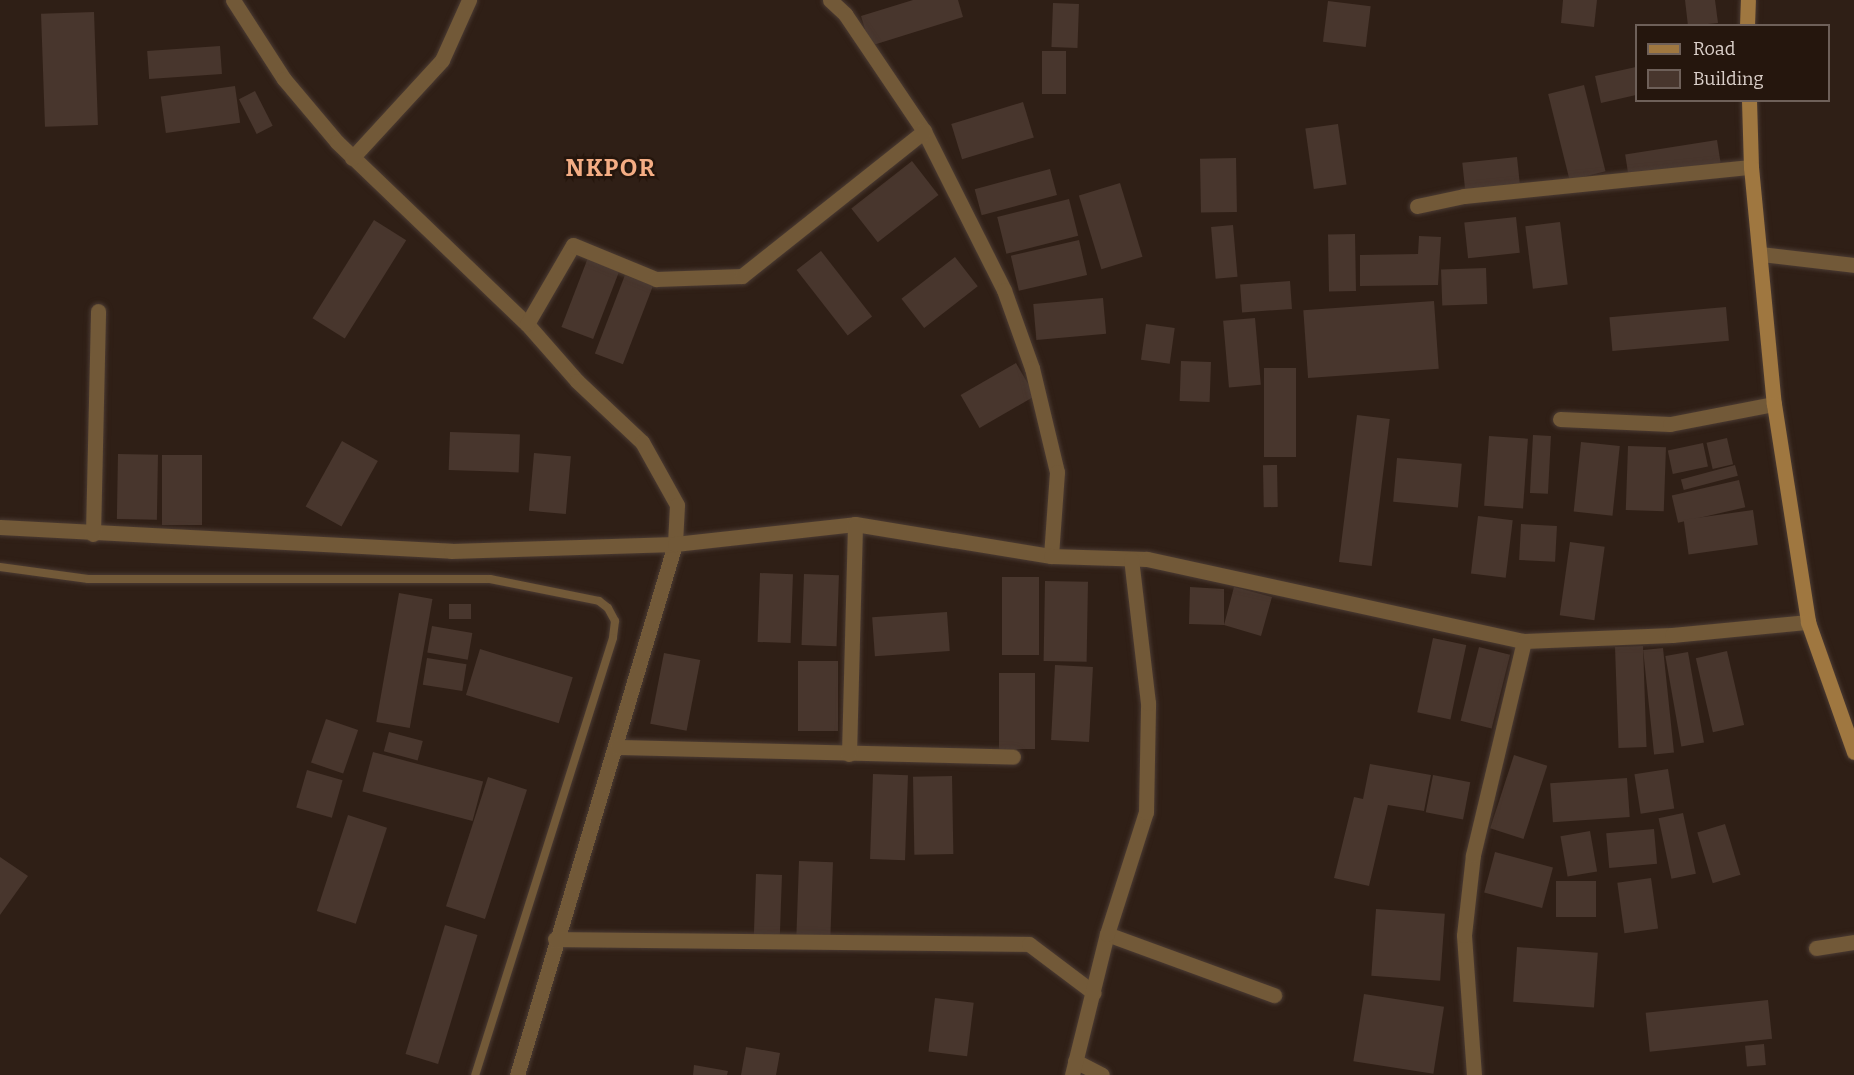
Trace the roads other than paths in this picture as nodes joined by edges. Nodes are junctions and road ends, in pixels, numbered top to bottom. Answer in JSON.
{"nodes":[{"id":1,"x":233,"y":0,"type":"edge"},
{"id":2,"x":469,"y":0,"type":"edge"},
{"id":3,"x":830,"y":0,"type":"edge"},
{"id":4,"x":1748,"y":0,"type":"edge"},
{"id":5,"x":1747,"y":24,"type":"edge"},
{"id":6,"x":1749,"y":102,"type":"edge"},
{"id":7,"x":924,"y":131,"type":"junction"},
{"id":8,"x":352,"y":158,"type":"junction"},
{"id":9,"x":1751,"y":167,"type":"junction"},
{"id":10,"x":1418,"y":206,"type":"dead end"},
{"id":11,"x":1761,"y":254,"type":"junction"},
{"id":12,"x":1854,"y":265,"type":"edge"},
{"id":13,"x":98,"y":311,"type":"dead end"},
{"id":14,"x":527,"y":324,"type":"junction"},
{"id":15,"x":1774,"y":404,"type":"junction"},
{"id":16,"x":1560,"y":419,"type":"dead end"},
{"id":17,"x":855,"y":524,"type":"junction"},
{"id":18,"x":0,"y":527,"type":"edge"},
{"id":19,"x":93,"y":534,"type":"junction"},
{"id":20,"x":675,"y":544,"type":"junction"},
{"id":21,"x":1051,"y":556,"type":"junction"},
{"id":22,"x":1131,"y":559,"type":"junction"},
{"id":23,"x":0,"y":567,"type":"edge"},
{"id":24,"x":1808,"y":622,"type":"junction"},
{"id":25,"x":1524,"y":641,"type":"junction"},
{"id":26,"x":617,"y":747,"type":"junction"},
{"id":27,"x":1854,"y":752,"type":"edge"},
{"id":28,"x":849,"y":754,"type":"junction"},
{"id":29,"x":1013,"y":757,"type":"dead end"},
{"id":30,"x":1107,"y":934,"type":"junction"},
{"id":31,"x":555,"y":939,"type":"junction"},
{"id":32,"x":1854,"y":942,"type":"edge"},
{"id":33,"x":1816,"y":948,"type":"dead end"},
{"id":34,"x":1094,"y":993,"type":"junction"},
{"id":35,"x":1274,"y":995,"type":"dead end"},
{"id":36,"x":1073,"y":1068,"type":"edge"},
{"id":37,"x":475,"y":1075,"type":"edge"},
{"id":38,"x":517,"y":1075,"type":"edge"},
{"id":39,"x":1102,"y":1075,"type":"edge"},
{"id":40,"x":1474,"y":1075,"type":"edge"}],
"edges":[{"from":1,"to":8,"type":"street"},
{"from":2,"to":8,"type":"street"},
{"from":3,"to":7,"type":"street"},
{"from":4,"to":5,"type":"main road"},
{"from":6,"to":9,"type":"main road"},
{"from":7,"to":14,"type":"street"},
{"from":7,"to":21,"type":"street"},
{"from":8,"to":14,"type":"street"},
{"from":9,"to":10,"type":"street"},
{"from":9,"to":11,"type":"main road"},
{"from":11,"to":12,"type":"street"},
{"from":11,"to":15,"type":"main road"},
{"from":13,"to":19,"type":"street"},
{"from":14,"to":20,"type":"street"},
{"from":15,"to":16,"type":"street"},
{"from":15,"to":24,"type":"main road"},
{"from":17,"to":20,"type":"street"},
{"from":17,"to":21,"type":"street"},
{"from":17,"to":28,"type":"street"},
{"from":18,"to":19,"type":"street"},
{"from":19,"to":20,"type":"street"},
{"from":20,"to":26,"type":"street"},
{"from":21,"to":22,"type":"street"},
{"from":22,"to":25,"type":"street"},
{"from":22,"to":30,"type":"street"},
{"from":23,"to":37,"type":"lane"},
{"from":24,"to":25,"type":"street"},
{"from":24,"to":27,"type":"main road"},
{"from":25,"to":40,"type":"street"},
{"from":26,"to":28,"type":"street"},
{"from":26,"to":31,"type":"street"},
{"from":28,"to":29,"type":"street"},
{"from":30,"to":34,"type":"street"},
{"from":30,"to":35,"type":"street"},
{"from":31,"to":34,"type":"street"},
{"from":31,"to":38,"type":"street"},
{"from":32,"to":33,"type":"street"},
{"from":34,"to":36,"type":"street"},
{"from":36,"to":39,"type":"street"}]}
